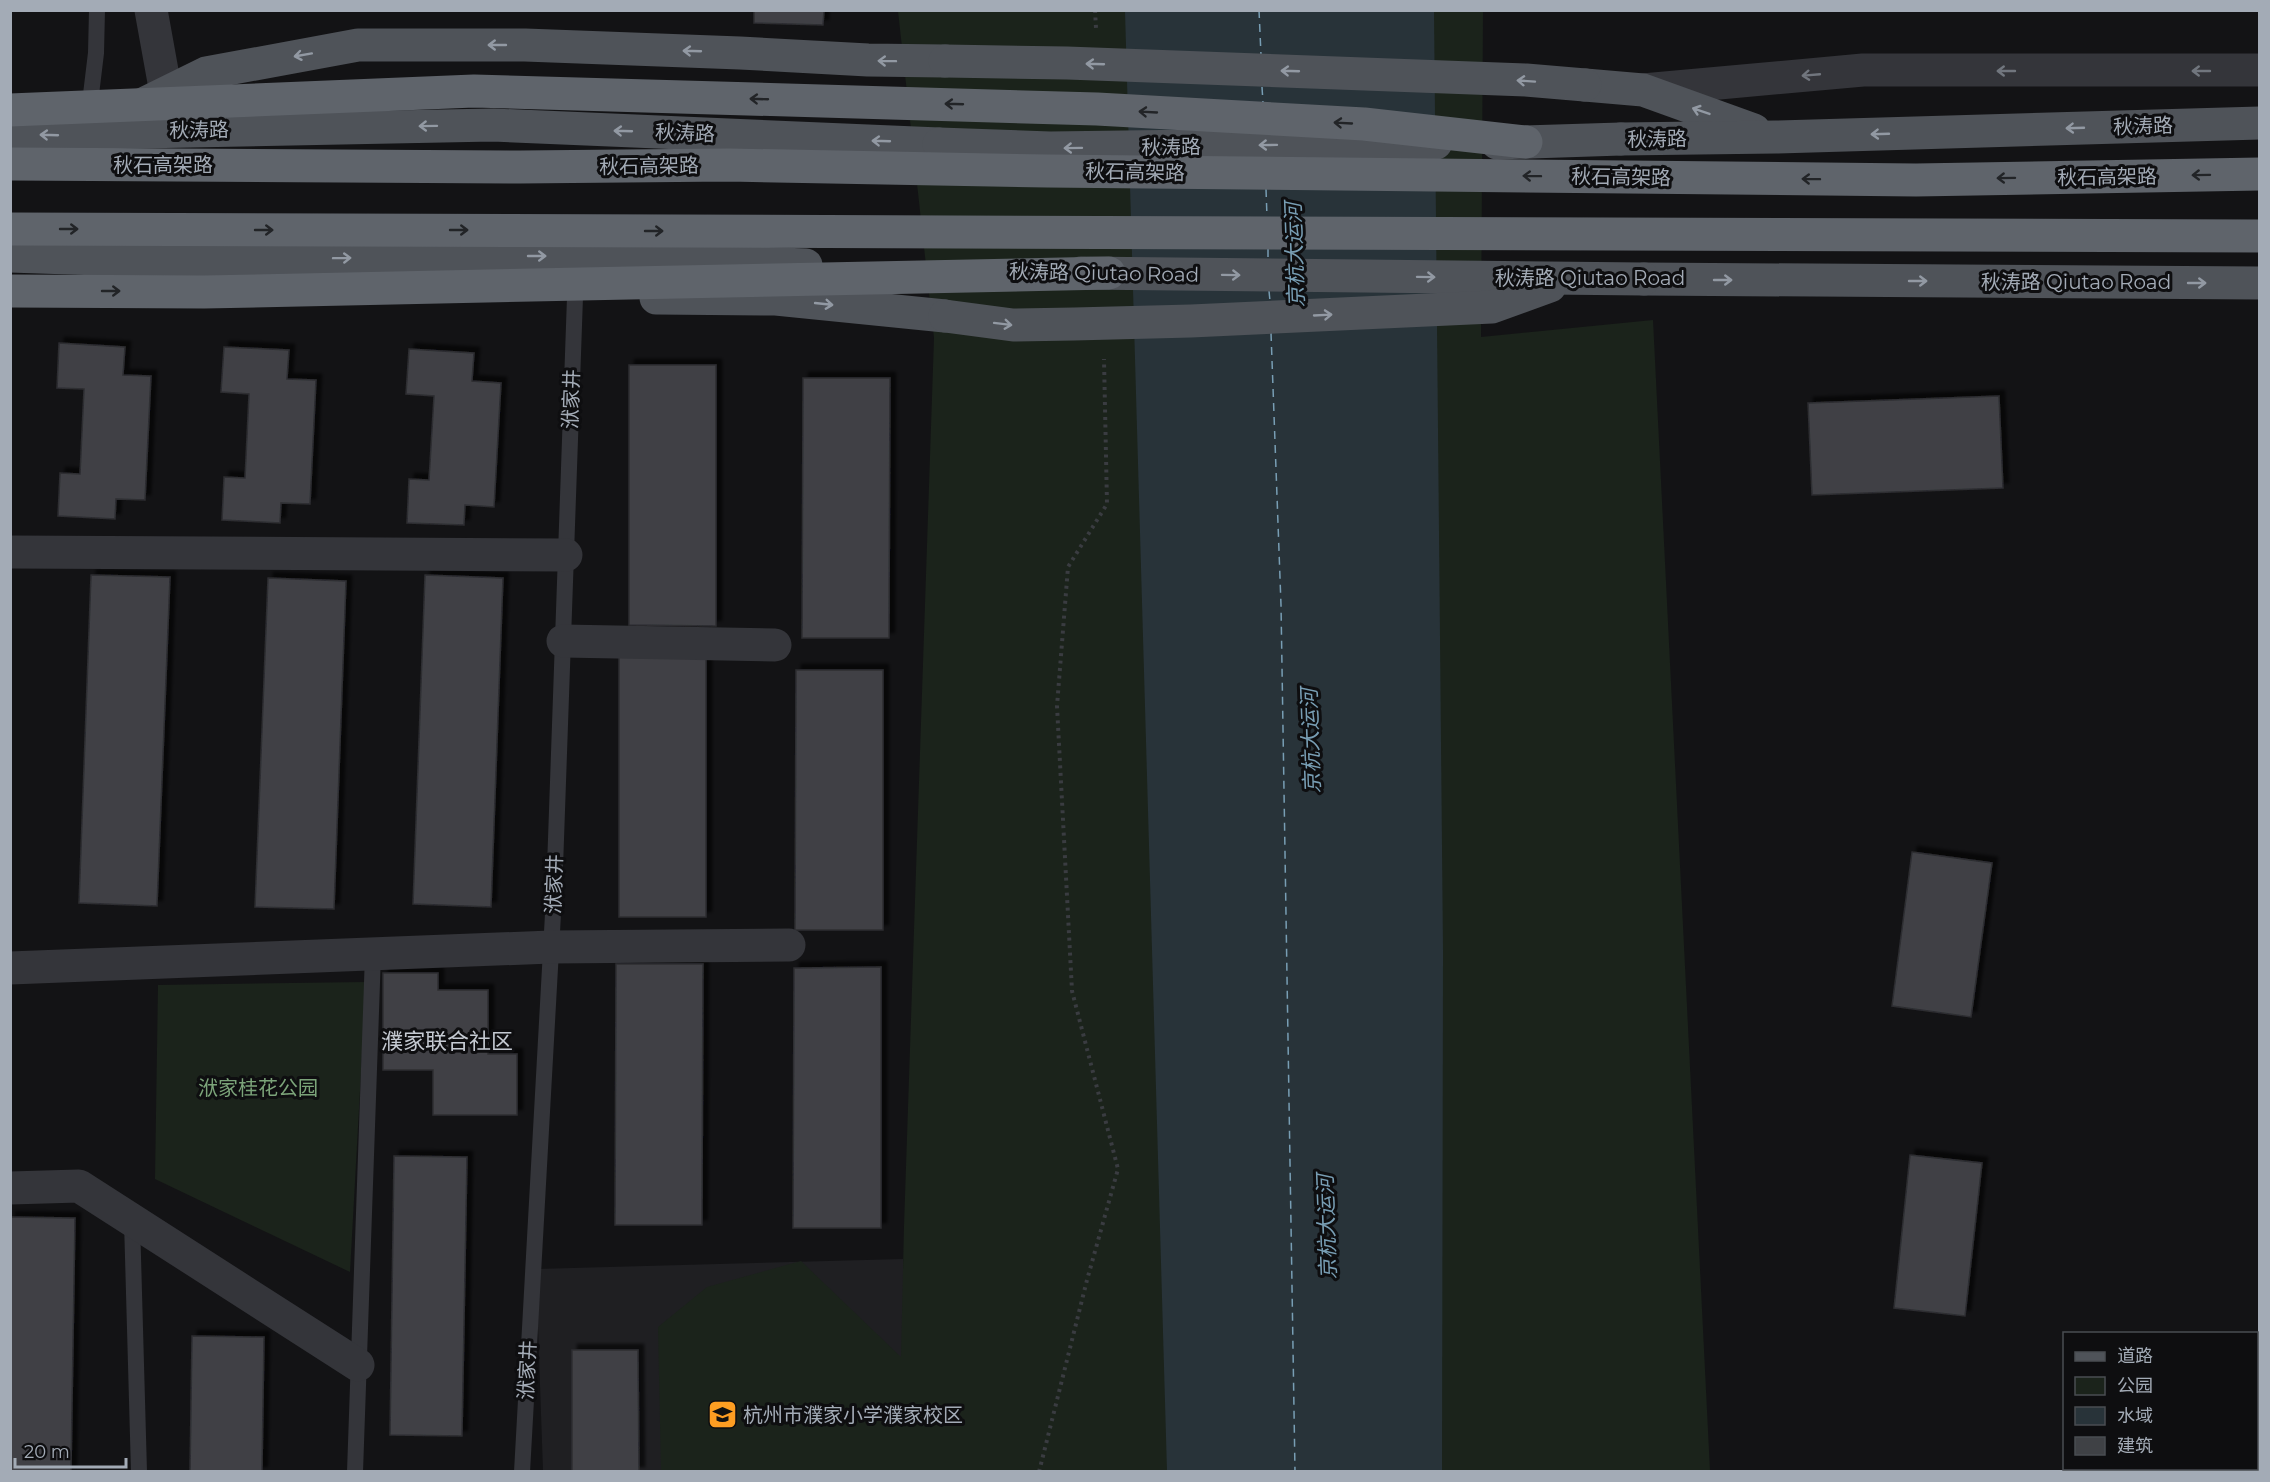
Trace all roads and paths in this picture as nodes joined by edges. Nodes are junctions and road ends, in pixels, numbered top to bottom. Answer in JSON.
{"nodes":[{"id":1,"x":97,"y":10,"type":"edge"},
{"id":2,"x":151,"y":10,"type":"edge"},
{"id":3,"x":2251,"y":73,"type":"edge"},
{"id":4,"x":1643,"y":90,"type":"junction"},
{"id":5,"x":166,"y":93,"type":"junction"},
{"id":6,"x":10,"y":110,"type":"edge"},
{"id":7,"x":2259,"y":123,"type":"edge"},
{"id":8,"x":10,"y":133,"type":"edge"},
{"id":9,"x":87,"y":133,"type":"junction"},
{"id":10,"x":1776,"y":137,"type":"junction"},
{"id":11,"x":1526,"y":142,"type":"junction"},
{"id":12,"x":10,"y":164,"type":"edge"},
{"id":13,"x":2259,"y":174,"type":"edge"},
{"id":14,"x":10,"y":229,"type":"edge"},
{"id":15,"x":2259,"y":236,"type":"edge"},
{"id":16,"x":10,"y":256,"type":"edge"},
{"id":17,"x":159,"y":261,"type":"junction"},
{"id":18,"x":1109,"y":273,"type":"junction"},
{"id":19,"x":1572,"y":278,"type":"junction"},
{"id":20,"x":2259,"y":284,"type":"edge"},
{"id":21,"x":10,"y":291,"type":"edge"},
{"id":22,"x":575,"y":297,"type":"junction"},
{"id":23,"x":1107,"y":504,"type":"dead end"},
{"id":24,"x":10,"y":552,"type":"edge"},
{"id":25,"x":566,"y":555,"type":"junction"},
{"id":26,"x":563,"y":641,"type":"junction"},
{"id":27,"x":775,"y":645,"type":"dead end"},
{"id":28,"x":789,"y":945,"type":"dead end"},
{"id":29,"x":551,"y":947,"type":"junction"},
{"id":30,"x":373,"y":954,"type":"junction"},
{"id":31,"x":10,"y":968,"type":"edge"},
{"id":32,"x":10,"y":1188,"type":"edge"},
{"id":33,"x":132,"y":1221,"type":"junction"},
{"id":34,"x":358,"y":1365,"type":"junction"},
{"id":35,"x":139,"y":1472,"type":"edge"},
{"id":36,"x":355,"y":1472,"type":"edge"},
{"id":37,"x":522,"y":1472,"type":"edge"},
{"id":38,"x":1039,"y":1472,"type":"edge"}],
"edges":[{"from":1,"to":9,"type":"lane"},
{"from":2,"to":5,"type":"street"},
{"from":3,"to":4,"type":"street","one_way":true},
{"from":4,"to":5,"type":"main road","one_way":true,"bridge":true},
{"from":10,"to":4,"type":"main road","one_way":true},
{"from":5,"to":9,"type":"main road"},
{"from":11,"to":6,"type":"highway","one_way":true,"bridge":true},
{"from":7,"to":10,"type":"main road","name":"秋涛路","one_way":true},
{"from":9,"to":8,"type":"main road","name":"秋涛路","one_way":true},
{"from":11,"to":9,"type":"main road","name":"秋涛路","one_way":true,"bridge":true},
{"from":10,"to":11,"type":"main road","name":"秋涛路","bridge":true},
{"from":13,"to":12,"type":"highway","name":"秋石高架路","one_way":true,"bridge":true},
{"from":14,"to":15,"type":"highway","one_way":true,"bridge":true},
{"from":16,"to":17,"type":"main road"},
{"from":17,"to":18,"type":"main road","name":"秋涛路 Qiutao Road","one_way":true,"bridge":true},
{"from":17,"to":22,"type":"main road"},
{"from":18,"to":19,"type":"main road","name":"秋涛路 Qiutao Road","one_way":true,"bridge":true},
{"from":21,"to":18,"type":"highway","one_way":true,"bridge":true},
{"from":19,"to":20,"type":"main road","name":"秋涛路 Qiutao Road","one_way":true,"bridge":true},
{"from":22,"to":19,"type":"main road","one_way":true,"bridge":true},
{"from":22,"to":25,"type":"lane","name":"洑家井"},
{"from":23,"to":38,"type":"path"},
{"from":24,"to":25,"type":"street"},
{"from":25,"to":26,"type":"lane","name":"洑家井"},
{"from":26,"to":27,"type":"street"},
{"from":26,"to":29,"type":"lane","name":"洑家井"},
{"from":28,"to":29,"type":"street"},
{"from":29,"to":30,"type":"street"},
{"from":29,"to":37,"type":"lane","name":"洑家井"},
{"from":30,"to":31,"type":"street"},
{"from":30,"to":34,"type":"lane"},
{"from":32,"to":33,"type":"street"},
{"from":33,"to":34,"type":"street"},
{"from":33,"to":35,"type":"lane"},
{"from":34,"to":36,"type":"lane"}]}
